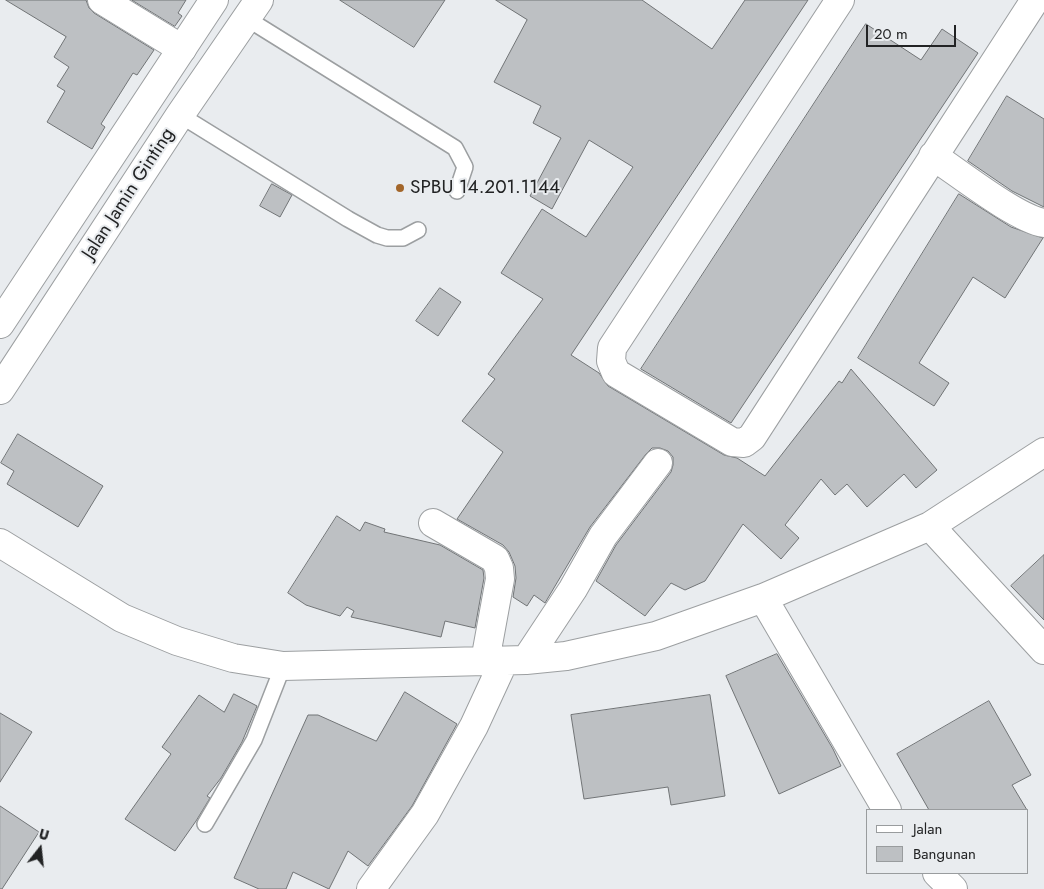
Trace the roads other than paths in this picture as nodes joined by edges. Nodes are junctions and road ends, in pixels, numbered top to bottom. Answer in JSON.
{"nodes":[{"id":1,"x":102,"y":0,"type":"edge"},
{"id":2,"x":214,"y":0,"type":"edge"},
{"id":3,"x":840,"y":0,"type":"edge"},
{"id":4,"x":1035,"y":0,"type":"edge"},
{"id":5,"x":252,"y":9,"type":"edge"},
{"id":6,"x":182,"y":49,"type":"junction"},
{"id":7,"x":180,"y":115,"type":"junction"},
{"id":8,"x":934,"y":156,"type":"junction"},
{"id":9,"x":457,"y":192,"type":"dead end"},
{"id":10,"x":1044,"y":223,"type":"edge"},
{"id":11,"x":418,"y":230,"type":"dead end"},
{"id":12,"x":0,"y":324,"type":"edge"},
{"id":13,"x":0,"y":390,"type":"edge"},
{"id":14,"x":1044,"y":452,"type":"edge"},
{"id":15,"x":658,"y":463,"type":"dead end"},
{"id":16,"x":433,"y":523,"type":"dead end"},
{"id":17,"x":930,"y":526,"type":"junction"},
{"id":18,"x":0,"y":543,"type":"edge"},
{"id":19,"x":763,"y":598,"type":"junction"},
{"id":20,"x":1044,"y":650,"type":"edge"},
{"id":21,"x":505,"y":661,"type":"junction"},
{"id":22,"x":283,"y":666,"type":"junction"},
{"id":23,"x":886,"y":809,"type":"edge"},
{"id":24,"x":205,"y":824,"type":"dead end"},
{"id":25,"x":938,"y":874,"type":"edge"},
{"id":26,"x":371,"y":889,"type":"edge"},
{"id":27,"x":953,"y":889,"type":"edge"}],
"edges":[{"from":1,"to":6,"type":"main road"},
{"from":2,"to":6,"type":"main road","name":"Jalan Jamin Ginting"},
{"from":3,"to":8,"type":"main road"},
{"from":4,"to":8,"type":"main road"},
{"from":5,"to":7,"type":"main road","name":"Jalan Jamin Ginting"},
{"from":5,"to":9,"type":"lane"},
{"from":6,"to":12,"type":"main road","name":"Jalan Jamin Ginting"},
{"from":7,"to":11,"type":"lane"},
{"from":7,"to":13,"type":"main road","name":"Jalan Jamin Ginting"},
{"from":8,"to":10,"type":"main road"},
{"from":14,"to":17,"type":"main road"},
{"from":15,"to":21,"type":"main road"},
{"from":16,"to":21,"type":"main road"},
{"from":17,"to":19,"type":"main road"},
{"from":17,"to":20,"type":"main road"},
{"from":18,"to":22,"type":"main road"},
{"from":19,"to":21,"type":"main road"},
{"from":19,"to":23,"type":"main road"},
{"from":21,"to":22,"type":"main road"},
{"from":21,"to":26,"type":"main road"},
{"from":22,"to":24,"type":"lane"},
{"from":25,"to":27,"type":"main road"}]}
